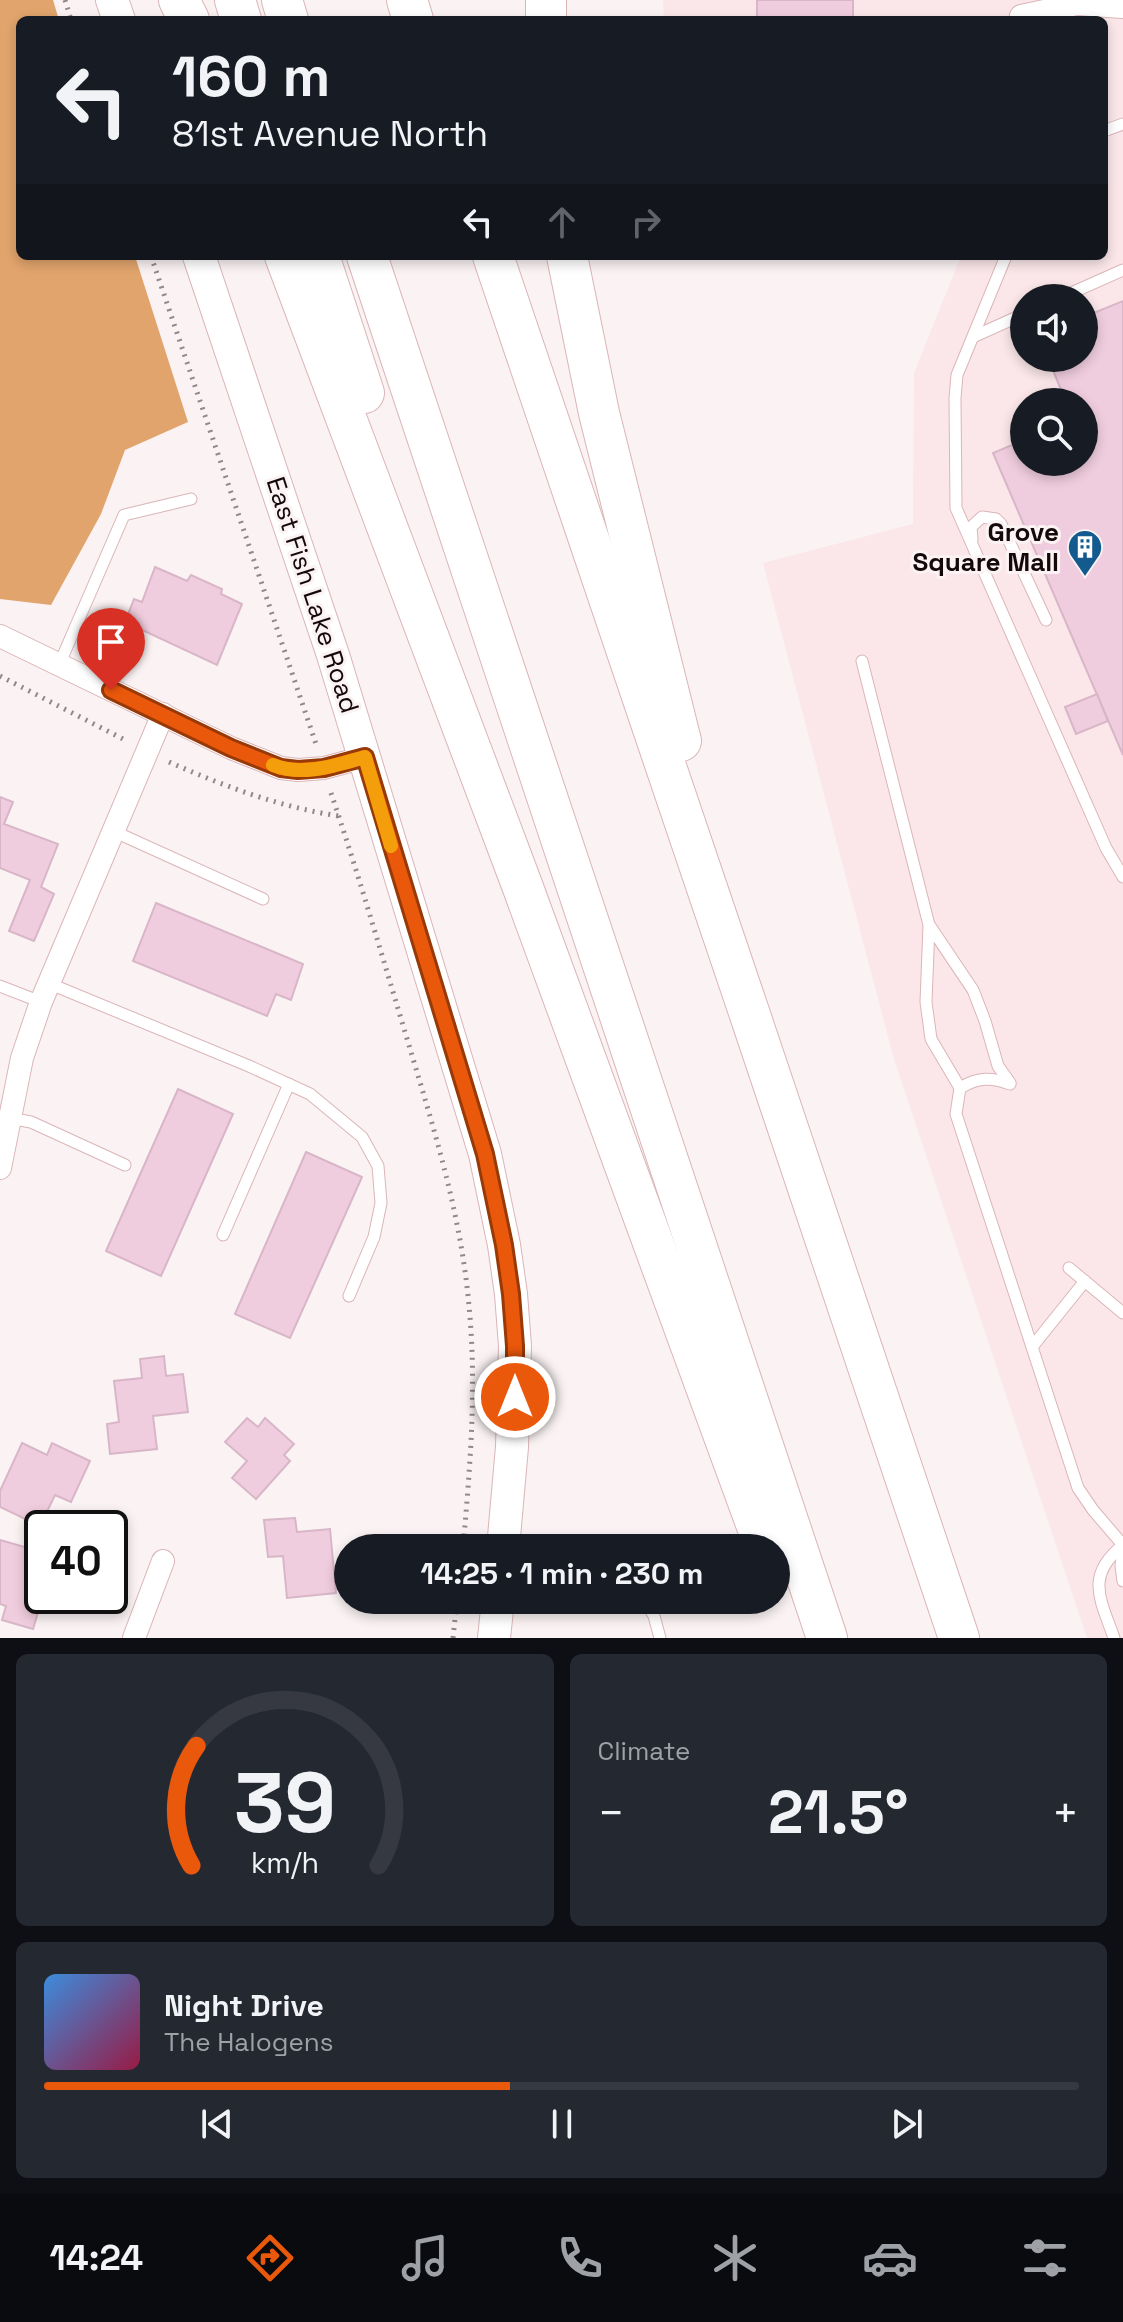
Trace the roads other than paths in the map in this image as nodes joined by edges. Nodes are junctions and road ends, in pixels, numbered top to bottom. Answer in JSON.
{"nodes":[{"id":1,"x":1078,"y":2,"type":"edge"},
{"id":2,"x":1123,"y":7,"type":"edge"},
{"id":3,"x":1020,"y":8,"type":"edge"},
{"id":4,"x":200,"y":260,"type":"edge"},
{"id":5,"x":287,"y":260,"type":"edge"},
{"id":6,"x":320,"y":260,"type":"edge"},
{"id":7,"x":368,"y":260,"type":"edge"},
{"id":8,"x":494,"y":260,"type":"edge"},
{"id":9,"x":568,"y":260,"type":"edge"},
{"id":10,"x":1004,"y":260,"type":"edge"},
{"id":11,"x":1123,"y":270,"type":"edge"},
{"id":12,"x":1092,"y":284,"type":"edge"},
{"id":13,"x":1010,"y":320,"type":"edge"},
{"id":14,"x":975,"y":336,"type":"junction"},
{"id":15,"x":191,"y":499,"type":"dead end"},
{"id":16,"x":974,"y":551,"type":"junction"},
{"id":17,"x":1046,"y":620,"type":"dead end"},
{"id":18,"x":0,"y":636,"type":"edge"},
{"id":19,"x":437,"y":659,"type":"junction"},
{"id":20,"x":862,"y":661,"type":"dead end"},
{"id":21,"x":59,"y":665,"type":"junction"},
{"id":22,"x":163,"y":714,"type":"junction"},
{"id":23,"x":365,"y":757,"type":"junction"},
{"id":24,"x":112,"y":830,"type":"junction"},
{"id":25,"x":1123,"y":877,"type":"edge"},
{"id":26,"x":263,"y":899,"type":"dead end"},
{"id":27,"x":929,"y":925,"type":"junction"},
{"id":28,"x":0,"y":986,"type":"edge"},
{"id":29,"x":45,"y":993,"type":"junction"},
{"id":30,"x":748,"y":1009,"type":"junction"},
{"id":31,"x":289,"y":1084,"type":"junction"},
{"id":32,"x":960,"y":1088,"type":"junction"},
{"id":33,"x":8,"y":1118,"type":"junction"},
{"id":34,"x":125,"y":1165,"type":"dead end"},
{"id":35,"x":0,"y":1168,"type":"edge"},
{"id":36,"x":223,"y":1235,"type":"dead end"},
{"id":37,"x":1069,"y":1268,"type":"dead end"},
{"id":38,"x":1085,"y":1281,"type":"junction"},
{"id":39,"x":349,"y":1296,"type":"dead end"},
{"id":40,"x":1123,"y":1313,"type":"edge"},
{"id":41,"x":1032,"y":1347,"type":"junction"},
{"id":42,"x":504,"y":1534,"type":"edge"},
{"id":43,"x":760,"y":1534,"type":"edge"},
{"id":44,"x":1123,"y":1545,"type":"edge"},
{"id":45,"x":163,"y":1561,"type":"dead end"},
{"id":46,"x":1123,"y":1581,"type":"edge"},
{"id":47,"x":790,"y":1610,"type":"edge"},
{"id":48,"x":497,"y":1614,"type":"edge"},
{"id":49,"x":653,"y":1614,"type":"edge"},
{"id":50,"x":134,"y":1638,"type":"edge"},
{"id":51,"x":494,"y":1638,"type":"edge"},
{"id":52,"x":660,"y":1638,"type":"edge"},
{"id":53,"x":801,"y":1638,"type":"edge"},
{"id":54,"x":827,"y":1638,"type":"edge"},
{"id":55,"x":959,"y":1638,"type":"edge"},
{"id":56,"x":1114,"y":1638,"type":"edge"}],
"edges":[{"from":1,"to":2,"type":"street"},
{"from":1,"to":3,"type":"street"},
{"from":4,"to":23,"type":"street","name":"East Fish Lake Road"},
{"from":5,"to":19,"type":"highway"},
{"from":6,"to":19,"type":"highway"},
{"from":7,"to":54,"type":"highway"},
{"from":8,"to":30,"type":"highway"},
{"from":9,"to":30,"type":"highway"},
{"from":10,"to":14,"type":"lane"},
{"from":11,"to":12,"type":"lane"},
{"from":13,"to":14,"type":"lane"},
{"from":14,"to":16,"type":"lane"},
{"from":15,"to":21,"type":"lane"},
{"from":16,"to":17,"type":"lane"},
{"from":16,"to":25,"type":"lane"},
{"from":18,"to":21,"type":"street"},
{"from":19,"to":43,"type":"highway"},
{"from":20,"to":27,"type":"lane"},
{"from":21,"to":22,"type":"street"},
{"from":22,"to":23,"type":"street"},
{"from":22,"to":24,"type":"street"},
{"from":23,"to":42,"type":"street","name":"East Fish Lake Road"},
{"from":24,"to":26,"type":"lane"},
{"from":24,"to":29,"type":"street"},
{"from":27,"to":32,"type":"lane"},
{"from":27,"to":32,"type":"lane"},
{"from":28,"to":29,"type":"lane"},
{"from":29,"to":31,"type":"lane"},
{"from":29,"to":33,"type":"street"},
{"from":30,"to":55,"type":"highway"},
{"from":31,"to":36,"type":"lane"},
{"from":31,"to":39,"type":"lane"},
{"from":32,"to":41,"type":"lane"},
{"from":33,"to":34,"type":"lane"},
{"from":33,"to":35,"type":"street"},
{"from":37,"to":38,"type":"lane"},
{"from":38,"to":40,"type":"lane"},
{"from":38,"to":41,"type":"lane"},
{"from":41,"to":44,"type":"lane"},
{"from":44,"to":46,"type":"lane"},
{"from":44,"to":56,"type":"lane"},
{"from":45,"to":50,"type":"street"},
{"from":47,"to":53,"type":"highway"},
{"from":48,"to":51,"type":"street"},
{"from":49,"to":52,"type":"lane"}]}
